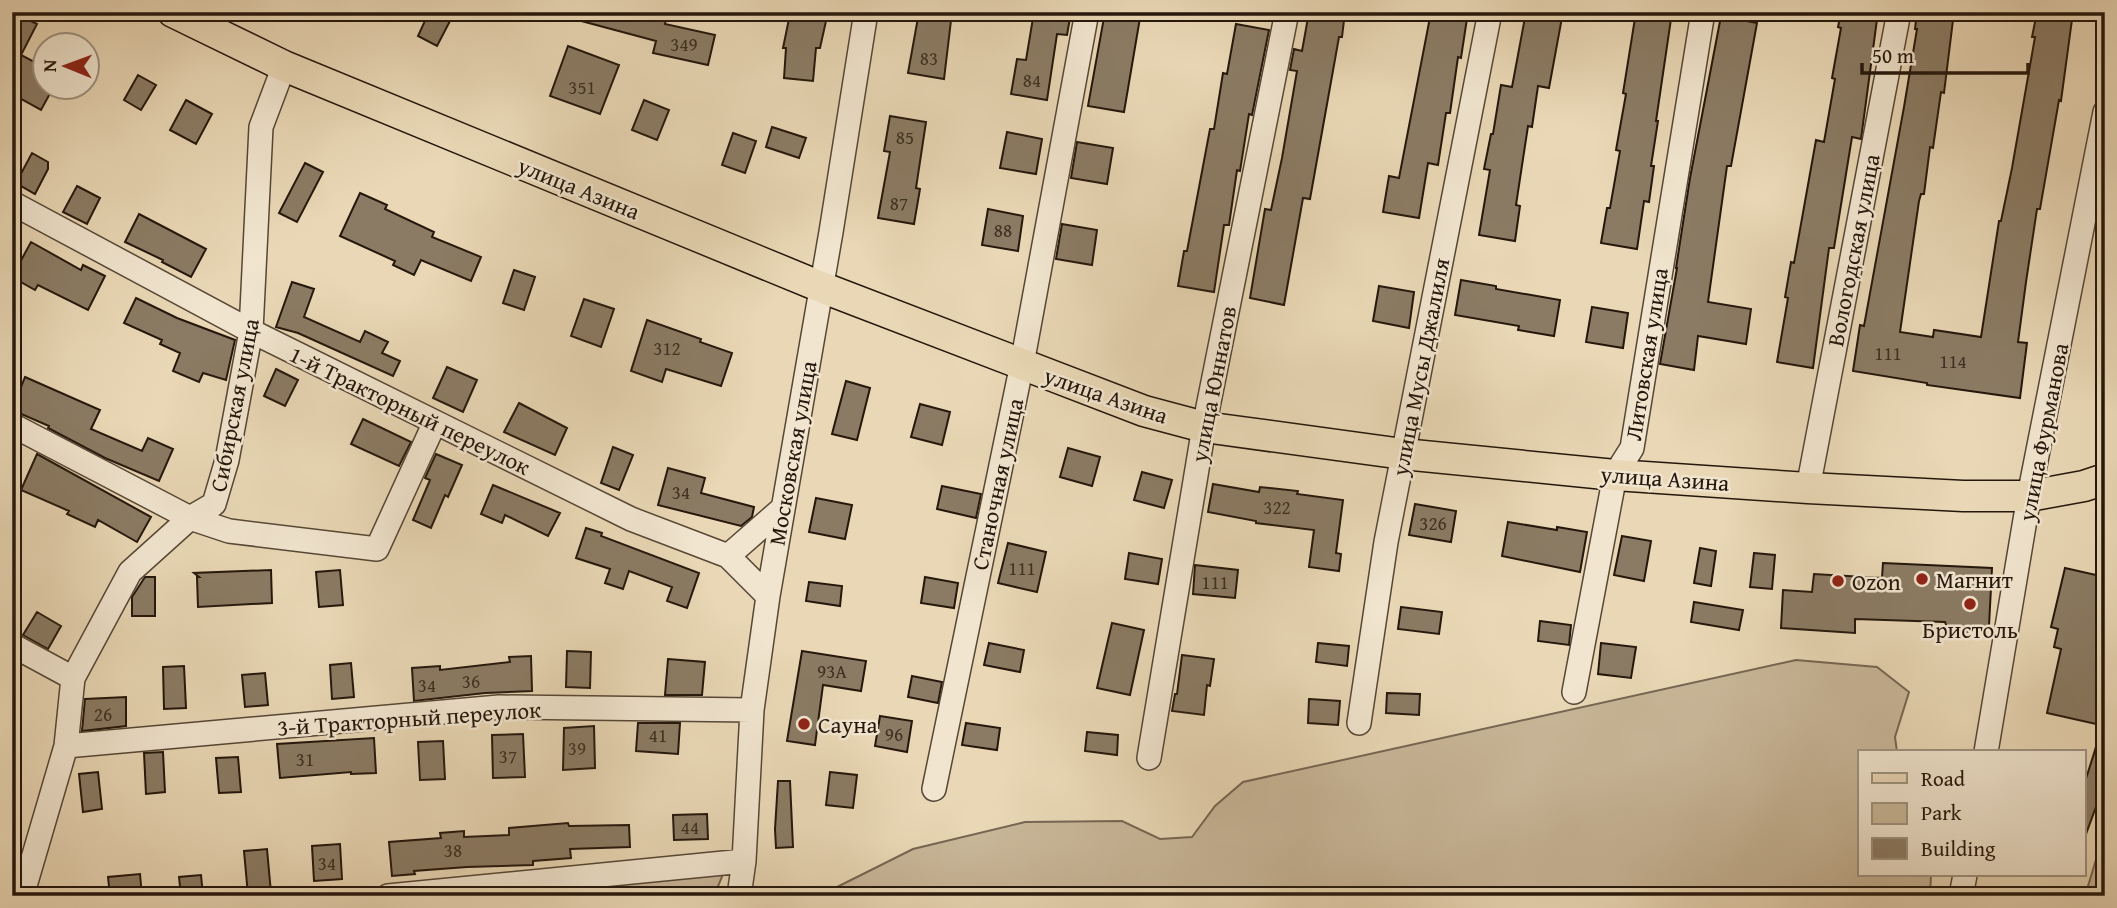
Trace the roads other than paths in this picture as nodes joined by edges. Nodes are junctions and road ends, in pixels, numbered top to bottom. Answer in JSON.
{"nodes":[{"id":1,"x":173,"y":12,"type":"edge"},
{"id":2,"x":866,"y":12,"type":"edge"},
{"id":3,"x":1087,"y":12,"type":"edge"},
{"id":4,"x":1287,"y":12,"type":"edge"},
{"id":5,"x":1490,"y":12,"type":"edge"},
{"id":6,"x":1703,"y":12,"type":"edge"},
{"id":7,"x":1899,"y":12,"type":"edge"},
{"id":8,"x":217,"y":22,"type":"edge"},
{"id":9,"x":284,"y":66,"type":"junction"},
{"id":10,"x":2105,"y":112,"type":"edge"},
{"id":11,"x":12,"y":203,"type":"edge"},
{"id":12,"x":821,"y":287,"type":"junction"},
{"id":13,"x":251,"y":331,"type":"junction"},
{"id":14,"x":1022,"y":365,"type":"junction"},
{"id":15,"x":435,"y":422,"type":"junction"},
{"id":16,"x":12,"y":425,"type":"edge"},
{"id":17,"x":1204,"y":427,"type":"junction"},
{"id":18,"x":1403,"y":454,"type":"junction"},
{"id":19,"x":1615,"y":475,"type":"junction"},
{"id":20,"x":2105,"y":479,"type":"edge"},
{"id":21,"x":1808,"y":488,"type":"junction"},
{"id":22,"x":2029,"y":496,"type":"junction"},
{"id":23,"x":783,"y":508,"type":"junction"},
{"id":24,"x":190,"y":518,"type":"junction"},
{"id":25,"x":729,"y":555,"type":"junction"},
{"id":26,"x":768,"y":596,"type":"junction"},
{"id":27,"x":12,"y":645,"type":"edge"},
{"id":28,"x":73,"y":678,"type":"junction"},
{"id":29,"x":1574,"y":692,"type":"dead end"},
{"id":30,"x":752,"y":710,"type":"junction"},
{"id":31,"x":1359,"y":723,"type":"dead end"},
{"id":32,"x":66,"y":746,"type":"junction"},
{"id":33,"x":1986,"y":750,"type":"edge"},
{"id":34,"x":1149,"y":758,"type":"dead end"},
{"id":35,"x":934,"y":789,"type":"dead end"},
{"id":36,"x":744,"y":861,"type":"junction"},
{"id":37,"x":1965,"y":876,"type":"edge"},
{"id":38,"x":19,"y":886,"type":"edge"},
{"id":39,"x":388,"y":896,"type":"edge"},
{"id":40,"x":739,"y":896,"type":"edge"},
{"id":41,"x":1961,"y":896,"type":"edge"}],
"edges":[{"from":1,"to":8,"type":"main road","name":"улица Азина"},
{"from":2,"to":12,"type":"street","name":"Московская улица"},
{"from":3,"to":14,"type":"street","name":"Станочная улица"},
{"from":4,"to":17,"type":"street","name":"улица Юннатов"},
{"from":5,"to":18,"type":"street","name":"улица Мусы Джалиля"},
{"from":6,"to":19,"type":"street","name":"Литовская улица"},
{"from":7,"to":21,"type":"street","name":"Вологодская улица"},
{"from":8,"to":9,"type":"main road","name":"улица Азина"},
{"from":9,"to":12,"type":"main road","name":"улица Азина"},
{"from":9,"to":13,"type":"street","name":"Сибирская улица"},
{"from":10,"to":22,"type":"street","name":"улица Фурманова"},
{"from":11,"to":13,"type":"street","name":"1-й Тракторный переулок"},
{"from":12,"to":14,"type":"main road","name":"улица Азина"},
{"from":12,"to":23,"type":"street","name":"Московская улица"},
{"from":13,"to":15,"type":"street","name":"1-й Тракторный переулок"},
{"from":13,"to":24,"type":"street","name":"Сибирская улица"},
{"from":14,"to":17,"type":"main road","name":"улица Азина"},
{"from":14,"to":35,"type":"street","name":"Станочная улица"},
{"from":15,"to":24,"type":"street"},
{"from":15,"to":25,"type":"street","name":"1-й Тракторный переулок"},
{"from":16,"to":24,"type":"street"},
{"from":17,"to":18,"type":"main road","name":"улица Азина"},
{"from":17,"to":34,"type":"street","name":"улица Юннатов"},
{"from":18,"to":19,"type":"main road","name":"улица Азина"},
{"from":18,"to":31,"type":"street","name":"улица Мусы Джалиля"},
{"from":19,"to":21,"type":"main road","name":"улица Азина"},
{"from":19,"to":29,"type":"street","name":"Литовская улица"},
{"from":20,"to":22,"type":"main road","name":"улица Азина"},
{"from":21,"to":22,"type":"main road","name":"улица Азина"},
{"from":22,"to":33,"type":"street","name":"улица Фурманова"},
{"from":23,"to":25,"type":"street"},
{"from":23,"to":26,"type":"street","name":"Московская улица"},
{"from":24,"to":28,"type":"street","name":"Сибирская улица"},
{"from":25,"to":26,"type":"street","name":"1-й Тракторный переулок"},
{"from":26,"to":30,"type":"street","name":"Московская улица"},
{"from":27,"to":28,"type":"street"},
{"from":28,"to":32,"type":"street","name":"Сибирская улица"},
{"from":30,"to":32,"type":"street","name":"3-й Тракторный переулок"},
{"from":30,"to":36,"type":"street","name":"Московская улица"},
{"from":32,"to":38,"type":"street","name":"Сибирская улица"},
{"from":36,"to":39,"type":"street"},
{"from":36,"to":40,"type":"street","name":"Московская улица"},
{"from":37,"to":41,"type":"street"}]}
